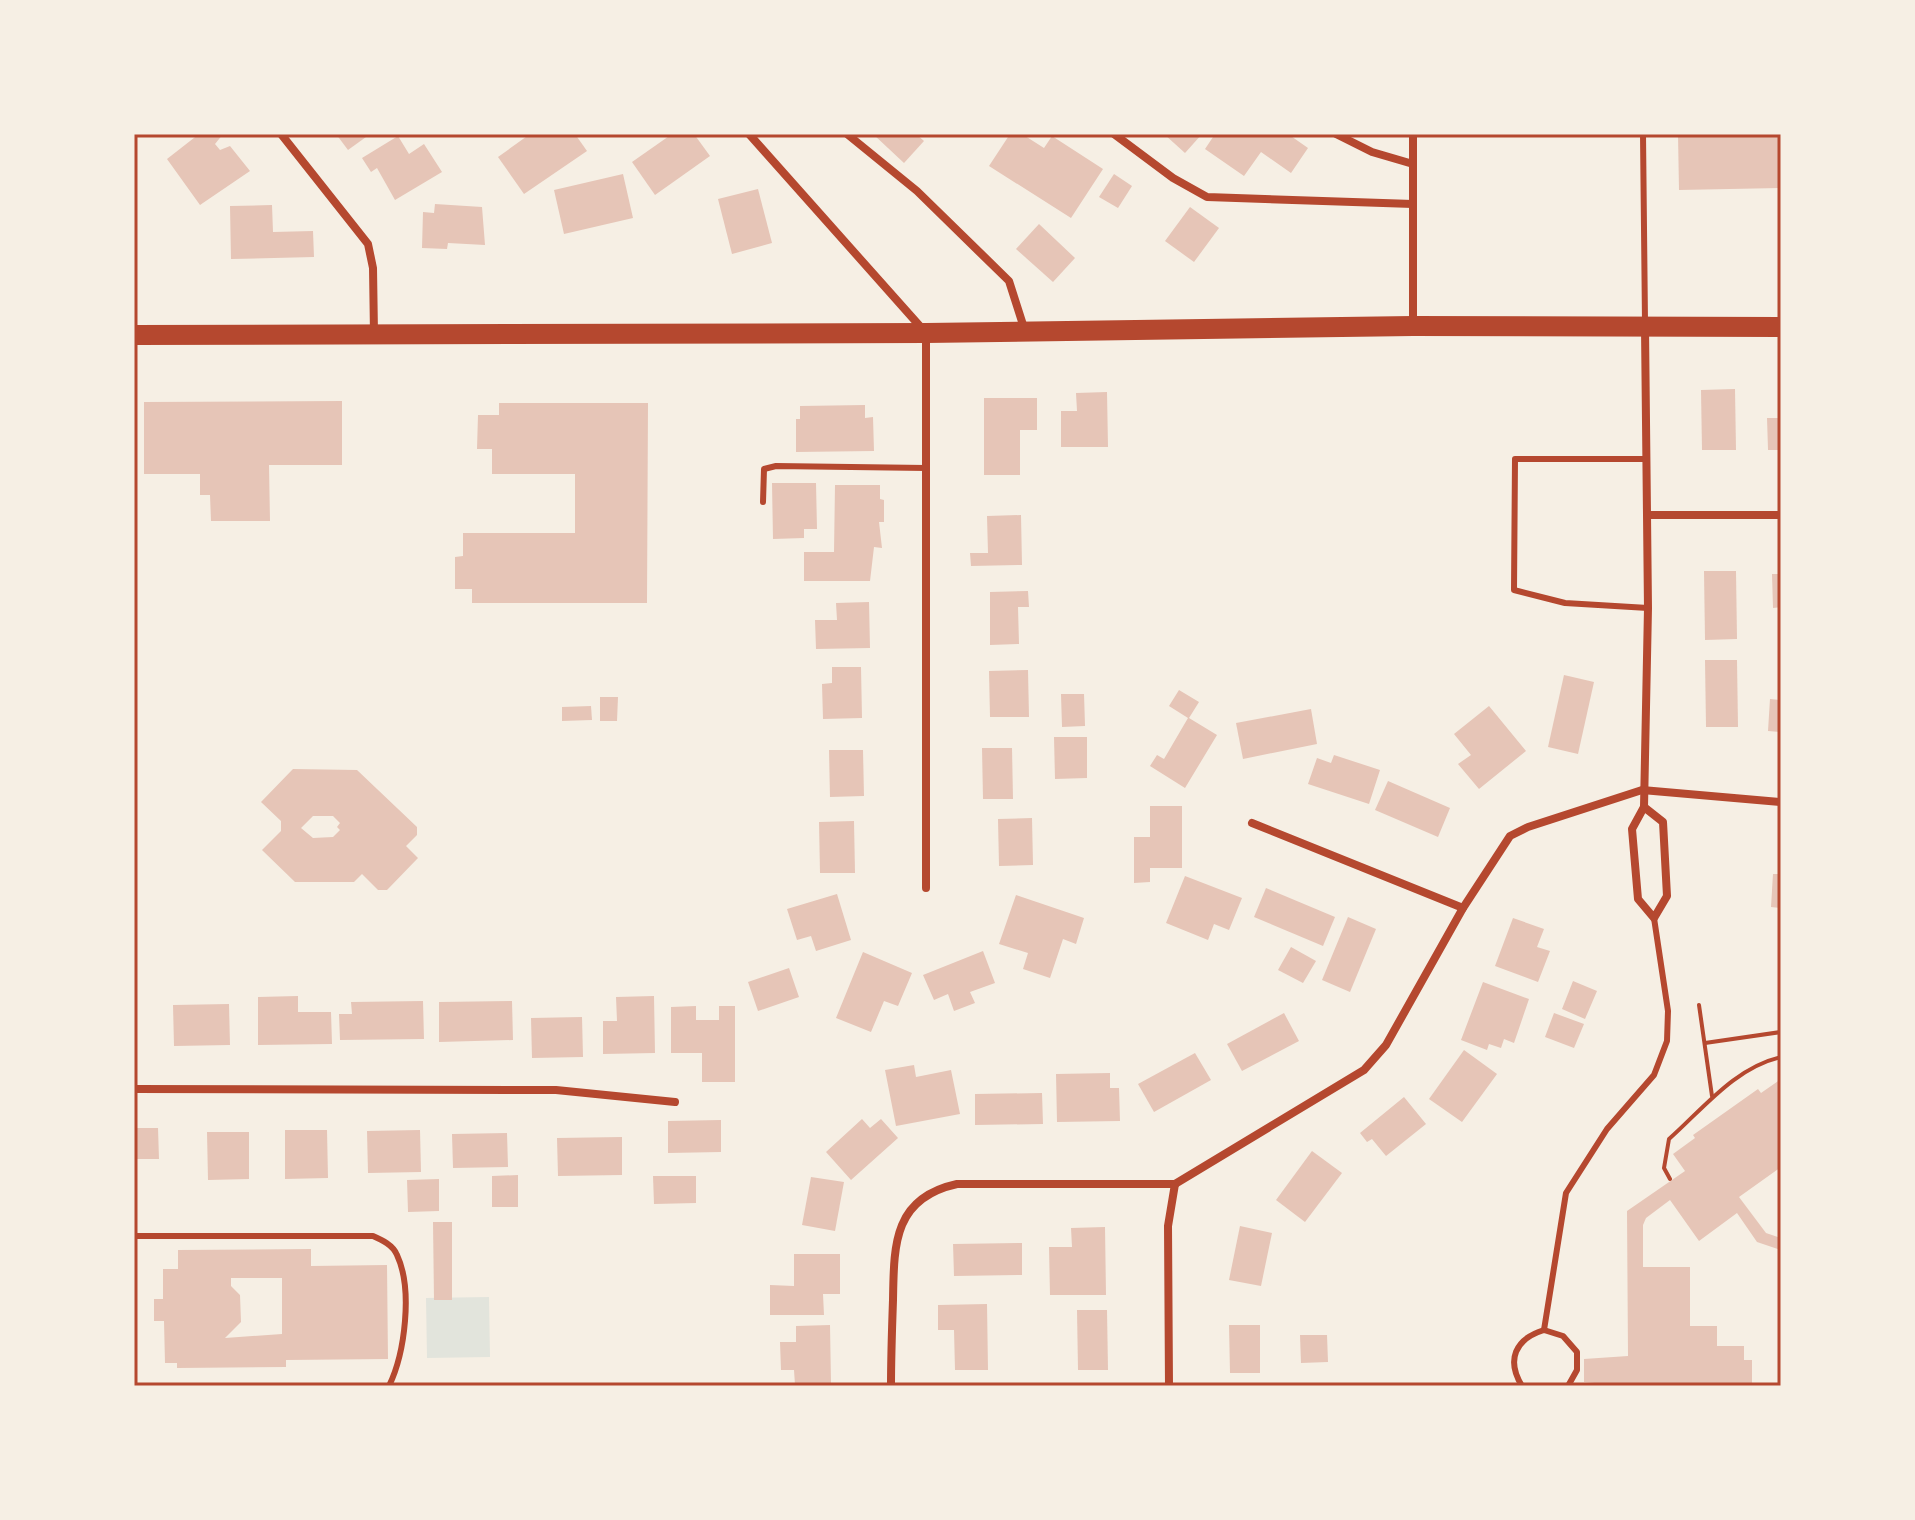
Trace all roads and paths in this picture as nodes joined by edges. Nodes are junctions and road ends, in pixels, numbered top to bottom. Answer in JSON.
{"nodes":[{"id":1,"x":281,"y":134,"type":"edge"},
{"id":2,"x":749,"y":134,"type":"edge"},
{"id":3,"x":847,"y":134,"type":"edge"},
{"id":4,"x":1114,"y":134,"type":"edge"},
{"id":5,"x":1336,"y":134,"type":"edge"},
{"id":6,"x":1413,"y":134,"type":"edge"},
{"id":7,"x":1643,"y":134,"type":"edge"},
{"id":8,"x":1413,"y":164,"type":"junction"},
{"id":9,"x":1413,"y":204,"type":"junction"},
{"id":10,"x":1413,"y":326,"type":"junction"},
{"id":11,"x":1645,"y":326,"type":"junction"},
{"id":12,"x":1781,"y":327,"type":"edge"},
{"id":13,"x":1025,"y":331,"type":"junction"},
{"id":14,"x":926,"y":333,"type":"junction"},
{"id":15,"x":374,"y":334,"type":"junction"},
{"id":16,"x":134,"y":335,"type":"edge"},
{"id":17,"x":1647,"y":459,"type":"junction"},
{"id":18,"x":926,"y":468,"type":"junction"},
{"id":19,"x":763,"y":502,"type":"dead end"},
{"id":20,"x":1648,"y":515,"type":"junction"},
{"id":21,"x":1781,"y":515,"type":"edge"},
{"id":22,"x":1648,"y":608,"type":"junction"},
{"id":23,"x":1642,"y":790,"type":"junction"},
{"id":24,"x":1781,"y":802,"type":"edge"},
{"id":25,"x":1644,"y":807,"type":"junction"},
{"id":26,"x":1252,"y":823,"type":"dead end"},
{"id":27,"x":926,"y":888,"type":"dead end"},
{"id":28,"x":1463,"y":908,"type":"junction"},
{"id":29,"x":1654,"y":918,"type":"junction"},
{"id":30,"x":1699,"y":1005,"type":"dead end"},
{"id":31,"x":1781,"y":1032,"type":"edge"},
{"id":32,"x":1705,"y":1043,"type":"junction"},
{"id":33,"x":1781,"y":1057,"type":"edge"},
{"id":34,"x":134,"y":1089,"type":"edge"},
{"id":35,"x":1712,"y":1096,"type":"junction"},
{"id":36,"x":675,"y":1102,"type":"dead end"},
{"id":37,"x":1670,"y":1179,"type":"dead end"},
{"id":38,"x":1175,"y":1184,"type":"junction"},
{"id":39,"x":134,"y":1236,"type":"edge"},
{"id":40,"x":1544,"y":1330,"type":"junction"},
{"id":41,"x":389,"y":1386,"type":"edge"},
{"id":42,"x":891,"y":1386,"type":"edge"},
{"id":43,"x":1169,"y":1386,"type":"edge"},
{"id":44,"x":1522,"y":1386,"type":"edge"},
{"id":45,"x":1568,"y":1386,"type":"edge"}],
"edges":[{"from":1,"to":15,"type":"street"},
{"from":2,"to":14,"type":"street"},
{"from":3,"to":13,"type":"street"},
{"from":4,"to":9,"type":"street"},
{"from":5,"to":8,"type":"street"},
{"from":6,"to":8,"type":"street"},
{"from":7,"to":11,"type":"lane"},
{"from":8,"to":9,"type":"street"},
{"from":9,"to":10,"type":"street"},
{"from":10,"to":11,"type":"main road"},
{"from":10,"to":13,"type":"main road"},
{"from":11,"to":12,"type":"main road"},
{"from":11,"to":17,"type":"street"},
{"from":13,"to":14,"type":"main road"},
{"from":14,"to":15,"type":"main road"},
{"from":14,"to":18,"type":"street"},
{"from":15,"to":16,"type":"main road"},
{"from":17,"to":20,"type":"street"},
{"from":17,"to":22,"type":"lane"},
{"from":18,"to":19,"type":"lane"},
{"from":18,"to":27,"type":"street"},
{"from":20,"to":21,"type":"street"},
{"from":20,"to":22,"type":"street"},
{"from":22,"to":23,"type":"street"},
{"from":23,"to":24,"type":"street"},
{"from":23,"to":25,"type":"street"},
{"from":23,"to":28,"type":"street"},
{"from":25,"to":29,"type":"street"},
{"from":25,"to":29,"type":"street"},
{"from":26,"to":28,"type":"street"},
{"from":28,"to":38,"type":"street"},
{"from":29,"to":40,"type":"lane"},
{"from":30,"to":32,"type":"path"},
{"from":31,"to":32,"type":"path"},
{"from":32,"to":35,"type":"path"},
{"from":33,"to":35,"type":"path"},
{"from":34,"to":36,"type":"street"},
{"from":35,"to":37,"type":"path"},
{"from":38,"to":42,"type":"street"},
{"from":38,"to":43,"type":"street"},
{"from":39,"to":41,"type":"lane"},
{"from":40,"to":44,"type":"lane"},
{"from":40,"to":45,"type":"lane"}]}
